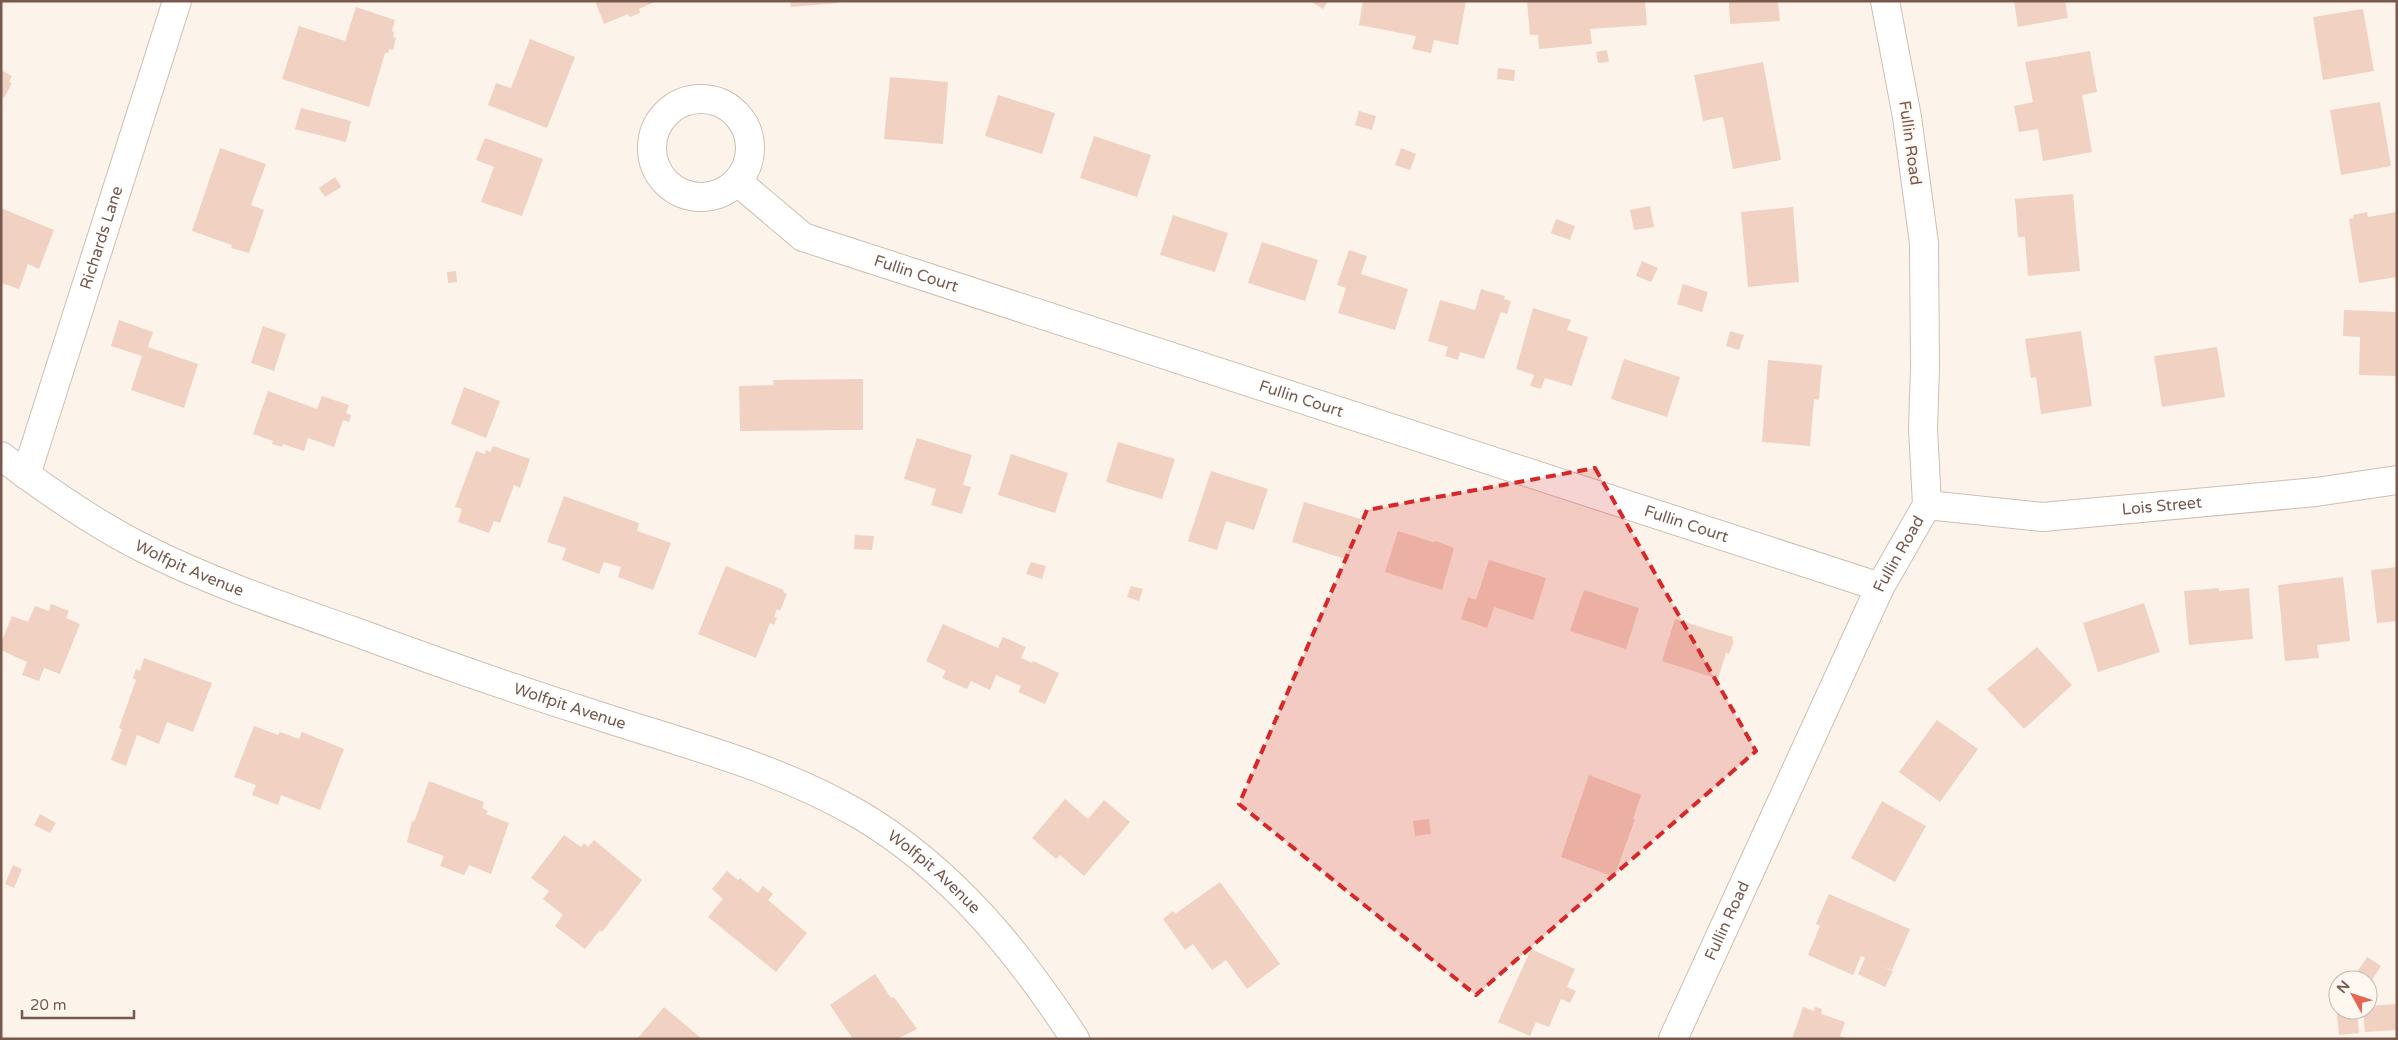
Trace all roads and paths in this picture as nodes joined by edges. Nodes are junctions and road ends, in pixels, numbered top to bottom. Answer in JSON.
{"nodes":[{"id":1,"x":177,"y":1,"type":"edge"},
{"id":2,"x":1886,"y":1,"type":"edge"},
{"id":3,"x":738,"y":182,"type":"dead end"},
{"id":4,"x":1,"y":456,"type":"edge"},
{"id":5,"x":26,"y":475,"type":"junction"},
{"id":6,"x":2397,"y":480,"type":"edge"},
{"id":7,"x":1927,"y":505,"type":"junction"},
{"id":8,"x":1880,"y":587,"type":"junction"},
{"id":9,"x":1075,"y":1039,"type":"edge"},
{"id":10,"x":1673,"y":1039,"type":"edge"}],
"edges":[{"from":1,"to":5,"type":"street","name":"Richards Lane"},
{"from":2,"to":7,"type":"street","name":"Fullin Road"},
{"from":3,"to":8,"type":"street","name":"Fullin Court"},
{"from":4,"to":5,"type":"street","name":"Wolfpit Avenue"},
{"from":5,"to":9,"type":"street","name":"Wolfpit Avenue"},
{"from":6,"to":7,"type":"street","name":"Lois Street"},
{"from":7,"to":8,"type":"street","name":"Fullin Road"},
{"from":8,"to":10,"type":"street","name":"Fullin Road"}]}
